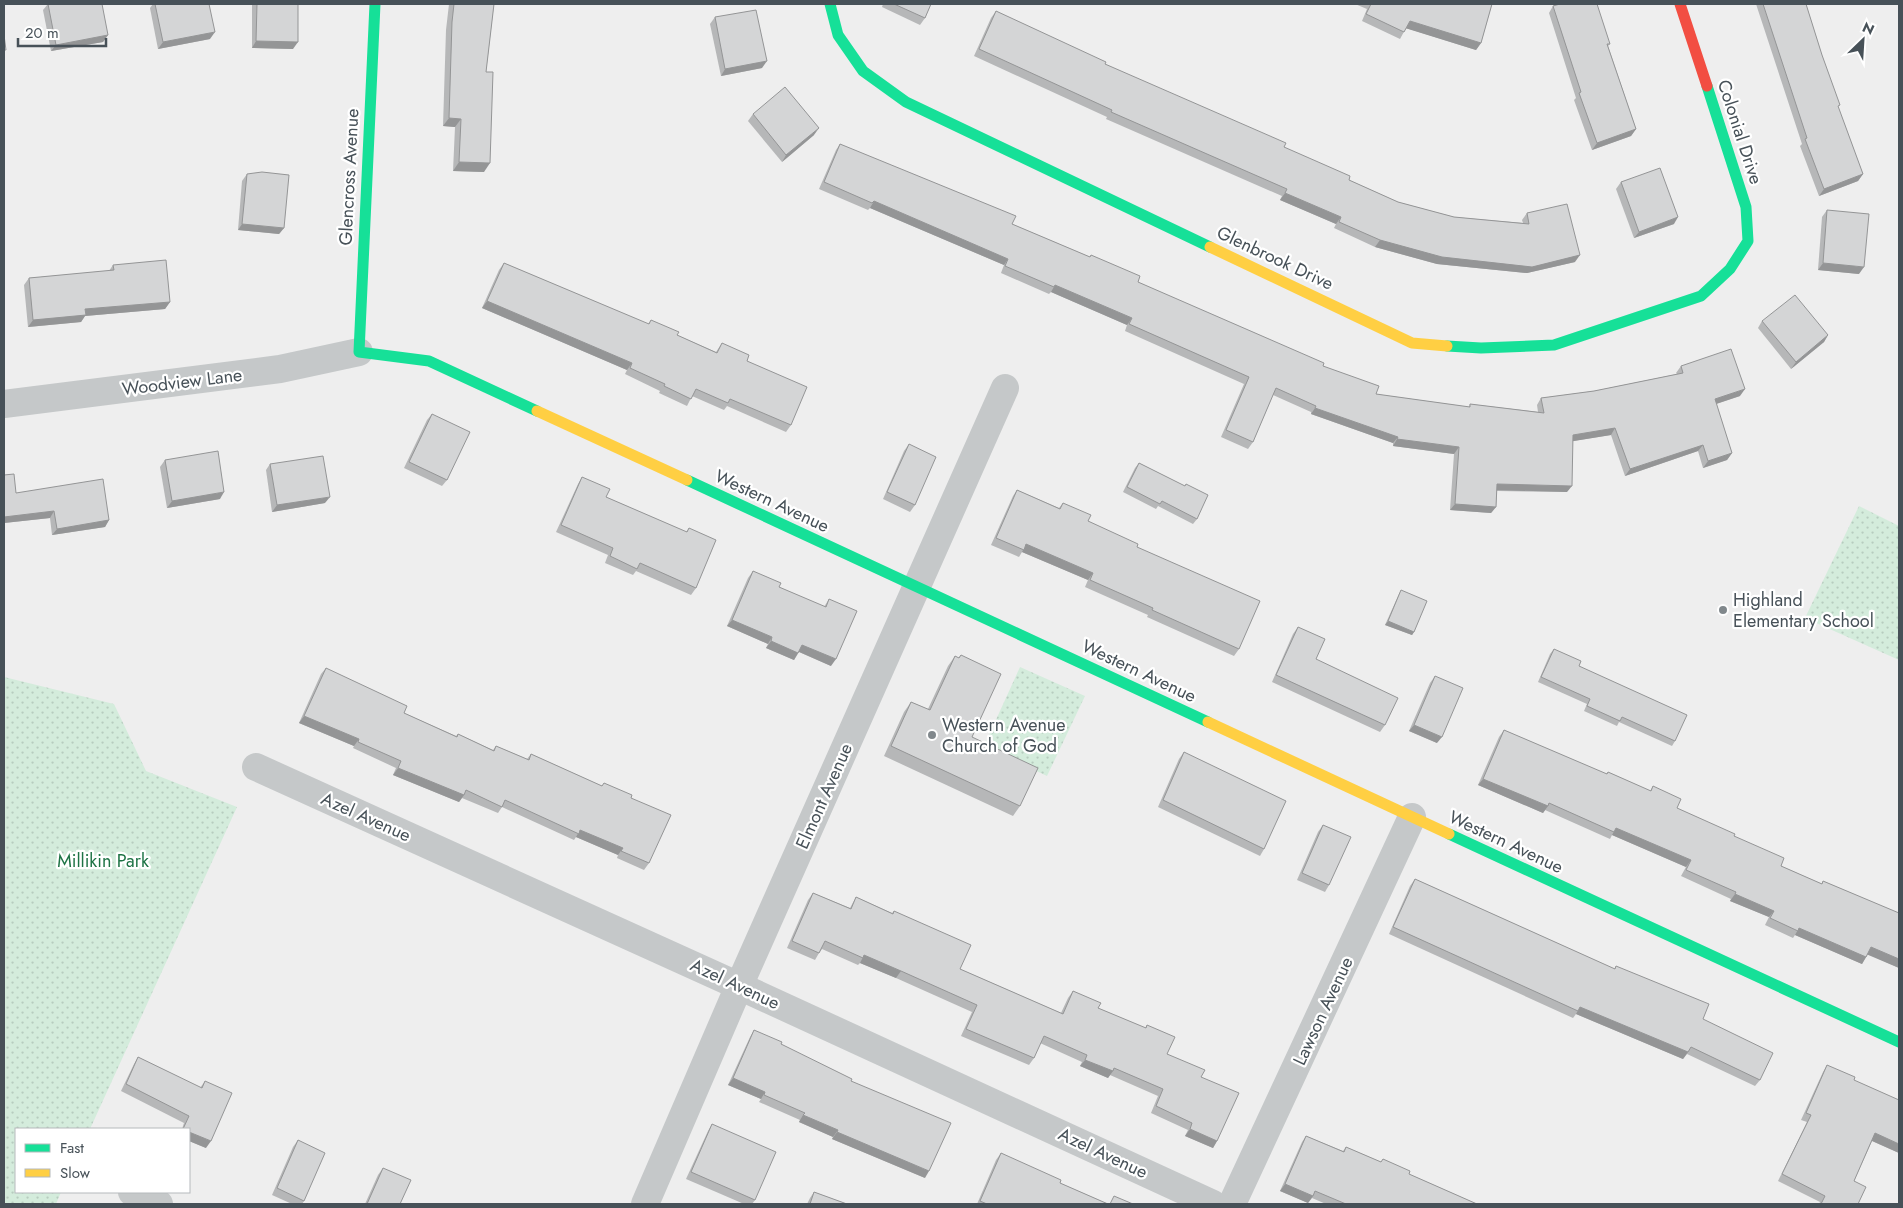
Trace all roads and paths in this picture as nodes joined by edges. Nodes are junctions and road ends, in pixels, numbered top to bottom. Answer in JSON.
{"nodes":[{"id":1,"x":375,"y":4,"type":"edge"},
{"id":2,"x":830,"y":4,"type":"edge"},
{"id":3,"x":1680,"y":4,"type":"edge"},
{"id":4,"x":1730,"y":269,"type":"joint"},
{"id":5,"x":359,"y":352,"type":"junction"},
{"id":6,"x":1005,"y":388,"type":"dead end"},
{"id":7,"x":4,"y":404,"type":"edge"},
{"id":8,"x":917,"y":588,"type":"junction"},
{"id":9,"x":256,"y":767,"type":"dead end"},
{"id":10,"x":1412,"y":817,"type":"junction"},
{"id":11,"x":739,"y":986,"type":"junction"},
{"id":12,"x":1899,"y":1042,"type":"edge"},
{"id":13,"x":134,"y":1193,"type":"edge"},
{"id":14,"x":159,"y":1204,"type":"edge"},
{"id":15,"x":645,"y":1204,"type":"edge"},
{"id":16,"x":1213,"y":1204,"type":"edge"},
{"id":17,"x":1232,"y":1204,"type":"edge"}],
"edges":[{"from":1,"to":5,"type":"street","name":"Glencross Avenue"},
{"from":2,"to":4,"type":"street","name":"Glenbrook Drive"},
{"from":3,"to":4,"type":"street","name":"Colonial Drive"},
{"from":5,"to":7,"type":"street","name":"Woodview Lane"},
{"from":5,"to":8,"type":"street","name":"Western Avenue"},
{"from":6,"to":8,"type":"street","name":"Elmont Avenue"},
{"from":8,"to":10,"type":"street","name":"Western Avenue"},
{"from":8,"to":11,"type":"street","name":"Elmont Avenue"},
{"from":9,"to":11,"type":"street","name":"Azel Avenue"},
{"from":10,"to":12,"type":"street","name":"Western Avenue"},
{"from":10,"to":17,"type":"street","name":"Lawson Avenue"},
{"from":11,"to":15,"type":"street","name":"Elmont Avenue"},
{"from":11,"to":16,"type":"street","name":"Azel Avenue"},
{"from":13,"to":14,"type":"street"}]}
